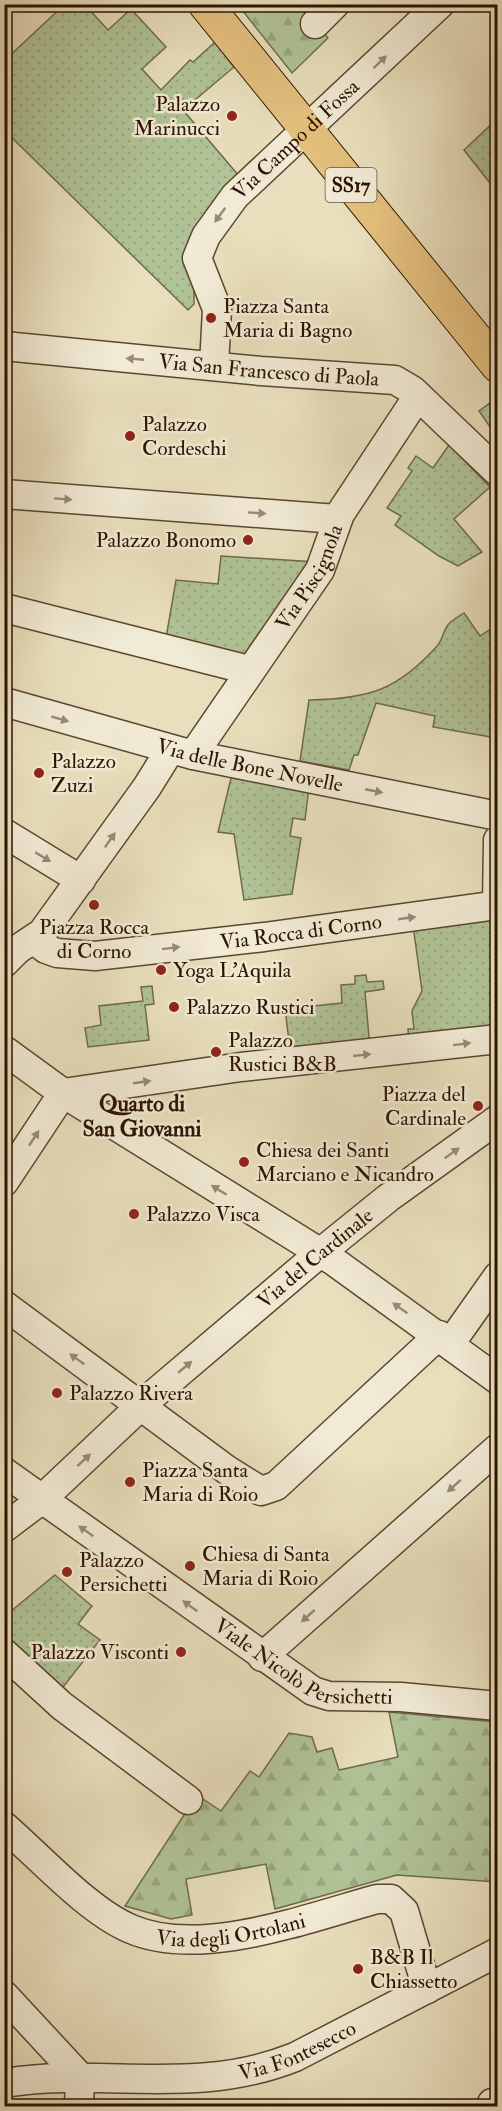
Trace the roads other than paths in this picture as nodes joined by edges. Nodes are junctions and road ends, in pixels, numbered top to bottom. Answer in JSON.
{"nodes":[{"id":1,"x":205,"y":4,"type":"edge"},
{"id":2,"x":440,"y":4,"type":"edge"},
{"id":3,"x":306,"y":129,"type":"junction"},
{"id":4,"x":4,"y":346,"type":"edge"},
{"id":5,"x":214,"y":366,"type":"junction"},
{"id":6,"x":498,"y":366,"type":"edge"},
{"id":7,"x":418,"y":396,"type":"junction"},
{"id":8,"x":498,"y":472,"type":"edge"},
{"id":9,"x":4,"y":494,"type":"edge"},
{"id":10,"x":337,"y":519,"type":"junction"},
{"id":11,"x":4,"y":608,"type":"edge"},
{"id":12,"x":249,"y":670,"type":"junction"},
{"id":13,"x":4,"y":702,"type":"edge"},
{"id":14,"x":182,"y":753,"type":"junction"},
{"id":15,"x":498,"y":816,"type":"edge"},
{"id":16,"x":4,"y":833,"type":"edge"},
{"id":17,"x":498,"y":840,"type":"edge"},
{"id":18,"x":81,"y":880,"type":"junction"},
{"id":19,"x":497,"y":906,"type":"edge"},
{"id":20,"x":34,"y":940,"type":"junction"},
{"id":21,"x":4,"y":963,"type":"edge"},
{"id":22,"x":498,"y":1039,"type":"edge"},
{"id":23,"x":4,"y":1050,"type":"edge"},
{"id":24,"x":63,"y":1093,"type":"junction"},
{"id":25,"x":498,"y":1119,"type":"edge"},
{"id":26,"x":4,"y":1182,"type":"edge"},
{"id":27,"x":320,"y":1253,"type":"junction"},
{"id":28,"x":498,"y":1276,"type":"edge"},
{"id":29,"x":4,"y":1305,"type":"edge"},
{"id":30,"x":445,"y":1340,"type":"junction"},
{"id":31,"x":498,"y":1380,"type":"edge"},
{"id":32,"x":141,"y":1406,"type":"junction"},
{"id":33,"x":498,"y":1448,"type":"edge"},
{"id":34,"x":4,"y":1472,"type":"edge"},
{"id":35,"x":41,"y":1500,"type":"junction"},
{"id":36,"x":4,"y":1528,"type":"edge"},
{"id":37,"x":4,"y":1653,"type":"edge"},
{"id":38,"x":262,"y":1657,"type":"junction"},
{"id":39,"x":498,"y":1706,"type":"edge"},
{"id":40,"x":188,"y":1800,"type":"dead end"},
{"id":41,"x":4,"y":1826,"type":"edge"},
{"id":42,"x":498,"y":1952,"type":"edge"},
{"id":43,"x":427,"y":1989,"type":"junction"},
{"id":44,"x":9,"y":2000,"type":"edge"},
{"id":45,"x":80,"y":2077,"type":"junction"},
{"id":46,"x":4,"y":2083,"type":"edge"},
{"id":47,"x":79,"y":2106,"type":"edge"}],
"edges":[{"from":1,"to":3,"type":"main road","number":"SS17"},
{"from":3,"to":2,"type":"street","name":"Via Campo di Fossa","one_way":true},
{"from":3,"to":5,"type":"street","name":"Via Campo di Fossa","one_way":true},
{"from":3,"to":6,"type":"main road","number":"SS17"},
{"from":5,"to":4,"type":"street","name":"Via San Francesco di Paola","one_way":true},
{"from":5,"to":7,"type":"street","name":"Via San Francesco di Paola"},
{"from":7,"to":8,"type":"street","name":"Via San Francesco di Paola"},
{"from":7,"to":10,"type":"street","name":"Via Piscignola"},
{"from":9,"to":10,"type":"street","one_way":true},
{"from":10,"to":12,"type":"street","name":"Via Piscignola"},
{"from":11,"to":12,"type":"street"},
{"from":12,"to":14,"type":"street","name":"Via Piscignola"},
{"from":13,"to":14,"type":"street","name":"Via delle Bone Novelle","one_way":true},
{"from":14,"to":15,"type":"street","name":"Via delle Bone Novelle","one_way":true},
{"from":18,"to":14,"type":"street","name":"Via Piscignola","one_way":true},
{"from":16,"to":18,"type":"street","one_way":true},
{"from":17,"to":19,"type":"street"},
{"from":18,"to":20,"type":"street","name":"Via Piscignola"},
{"from":20,"to":19,"type":"street","name":"Via Rocca di Corno","one_way":true},
{"from":20,"to":21,"type":"street","name":"Via Piscignola"},
{"from":24,"to":22,"type":"street","one_way":true},
{"from":23,"to":24,"type":"street"},
{"from":26,"to":24,"type":"street","one_way":true},
{"from":27,"to":24,"type":"street","one_way":true},
{"from":27,"to":25,"type":"street","name":"Via del Cardinale","one_way":true},
{"from":30,"to":27,"type":"street","one_way":true},
{"from":32,"to":27,"type":"street","name":"Via del Cardinale","one_way":true},
{"from":28,"to":30,"type":"street"},
{"from":32,"to":29,"type":"street","one_way":true},
{"from":30,"to":31,"type":"street"},
{"from":30,"to":32,"type":"street"},
{"from":35,"to":32,"type":"street","one_way":true},
{"from":33,"to":38,"type":"street","one_way":true},
{"from":34,"to":35,"type":"street"},
{"from":35,"to":36,"type":"street"},
{"from":38,"to":35,"type":"street","name":"Viale Nicolò Persichetti","one_way":true},
{"from":37,"to":40,"type":"street"},
{"from":38,"to":39,"type":"street","name":"Viale Nicolò Persichetti"},
{"from":41,"to":43,"type":"street","name":"Via degli Ortolani"},
{"from":42,"to":43,"type":"street","name":"Via Fontesecco"},
{"from":43,"to":45,"type":"street","name":"Via Fontesecco"},
{"from":44,"to":45,"type":"street"},
{"from":45,"to":46,"type":"street","name":"Via Fontesecco"},
{"from":45,"to":47,"type":"street"}]}
